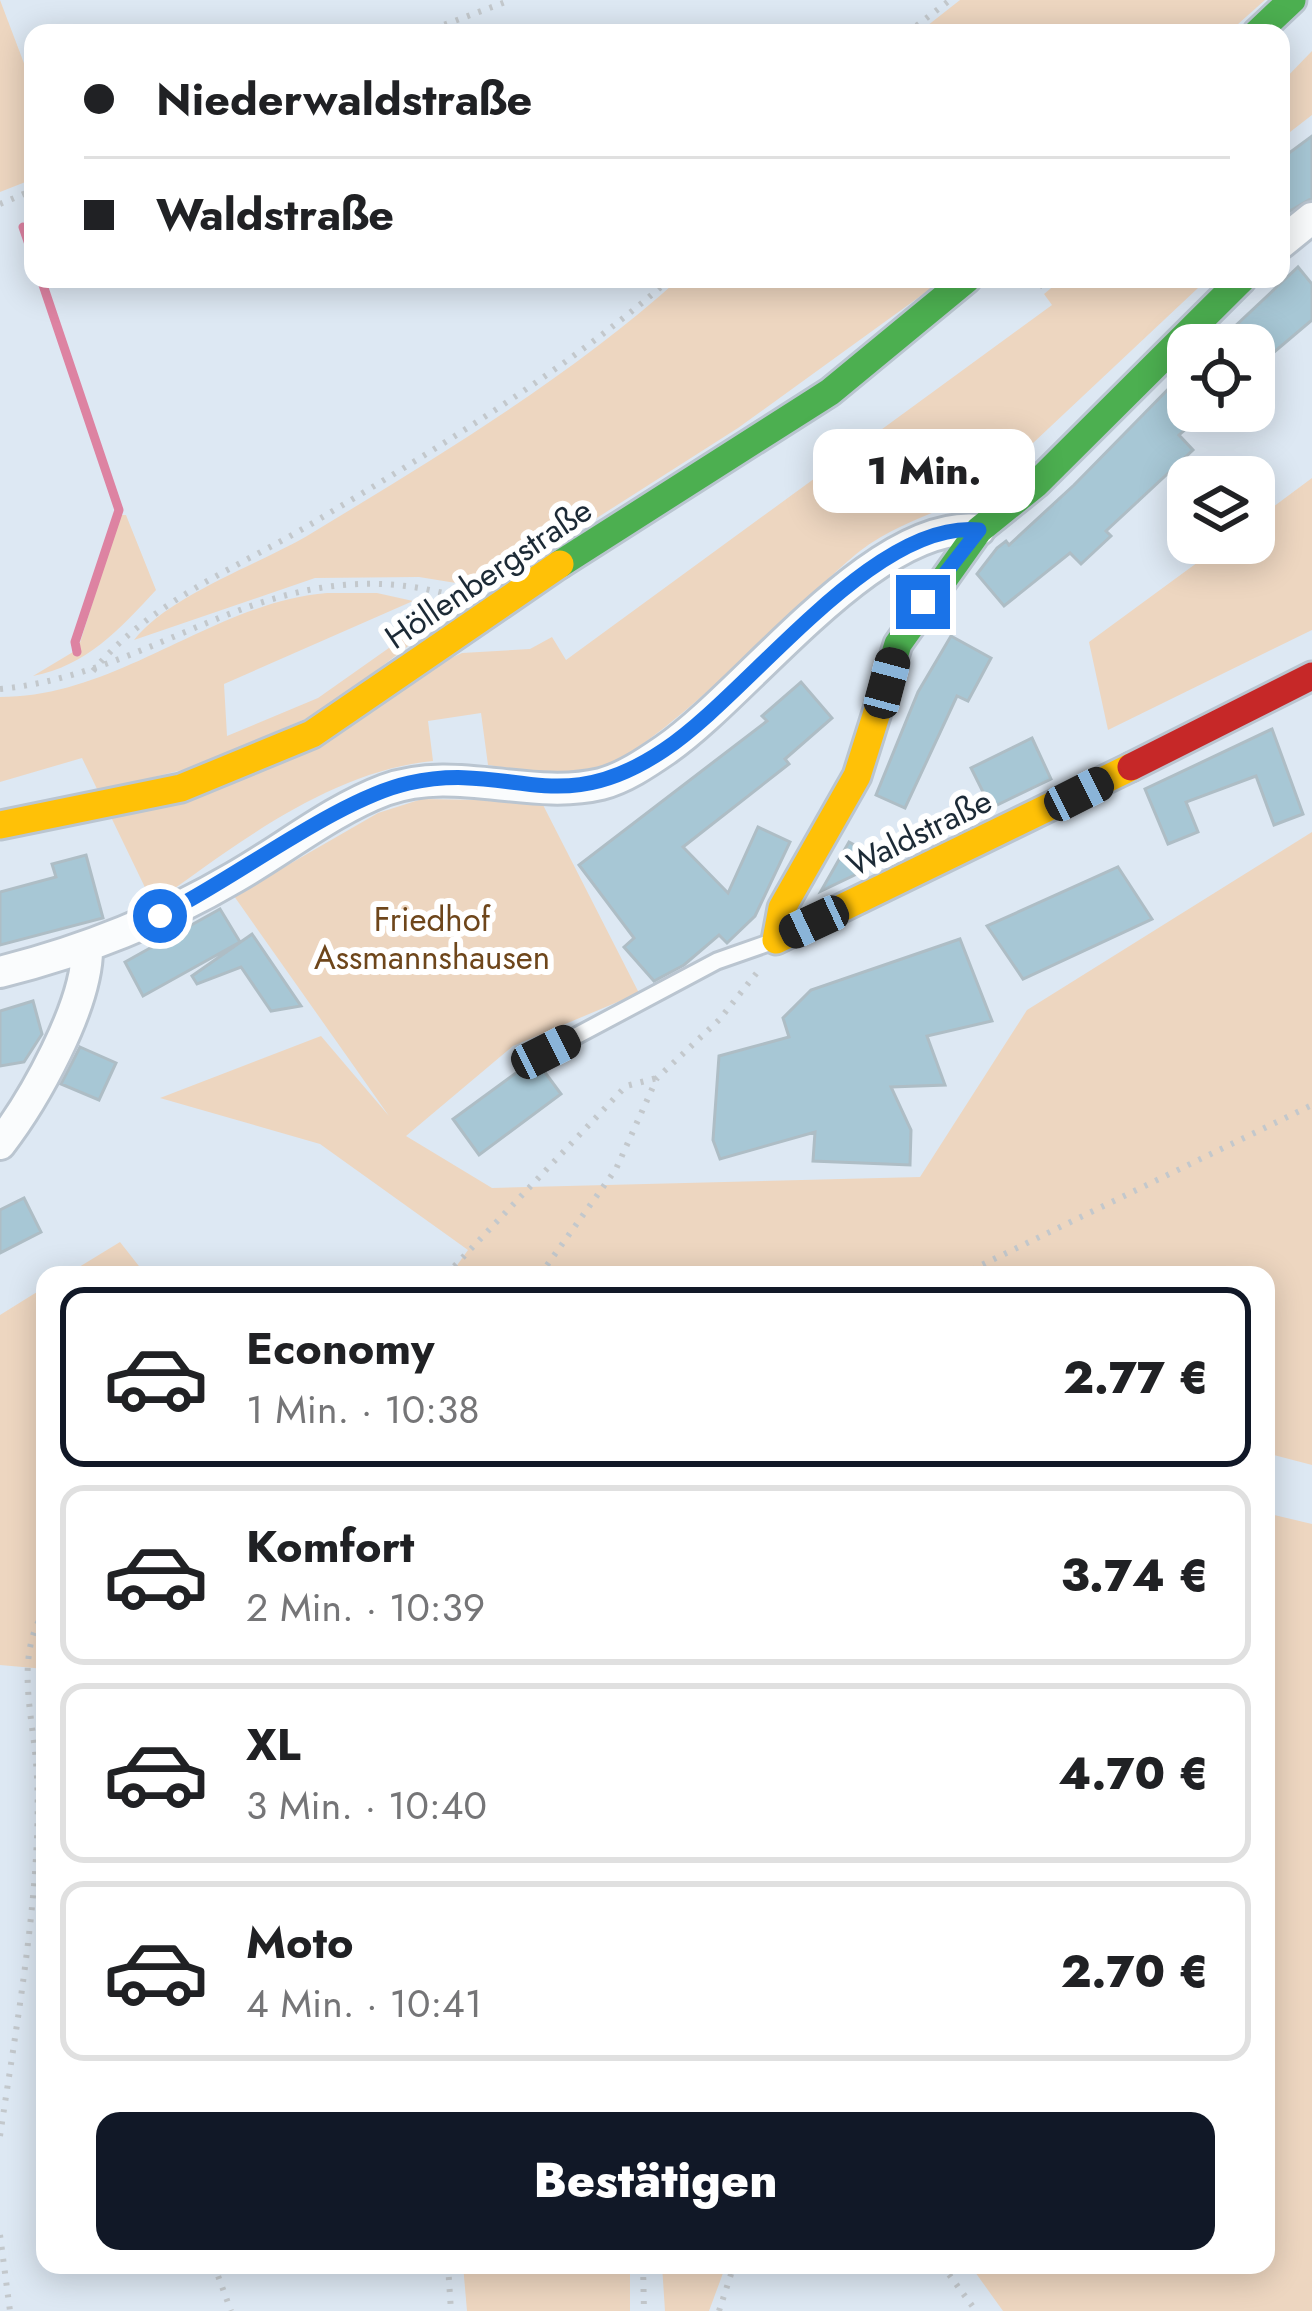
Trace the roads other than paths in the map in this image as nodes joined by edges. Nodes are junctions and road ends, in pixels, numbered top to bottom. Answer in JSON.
{"nodes":[{"id":1,"x":1292,"y":0,"type":"edge"},
{"id":2,"x":1267,"y":24,"type":"edge"},
{"id":3,"x":956,"y":288,"type":"edge"},
{"id":4,"x":1233,"y":288,"type":"edge"},
{"id":5,"x":979,"y":530,"type":"junction"},
{"id":6,"x":1312,"y":676,"type":"edge"},
{"id":7,"x":0,"y":825,"type":"edge"},
{"id":8,"x":776,"y":940,"type":"junction"},
{"id":9,"x":87,"y":950,"type":"junction"},
{"id":10,"x":0,"y":972,"type":"edge"},
{"id":11,"x":546,"y":1052,"type":"dead end"},
{"id":12,"x":0,"y":1144,"type":"edge"}],
"edges":[{"from":1,"to":2,"type":"street"},
{"from":3,"to":7,"type":"street","name":"Höllenbergstraße"},
{"from":4,"to":5,"type":"street","name":"Waldstraße"},
{"from":5,"to":8,"type":"street","name":"Waldstraße"},
{"from":5,"to":9,"type":"street"},
{"from":6,"to":8,"type":"street","name":"Waldstraße"},
{"from":8,"to":11,"type":"lane"},
{"from":9,"to":10,"type":"street"},
{"from":9,"to":12,"type":"street"}]}
